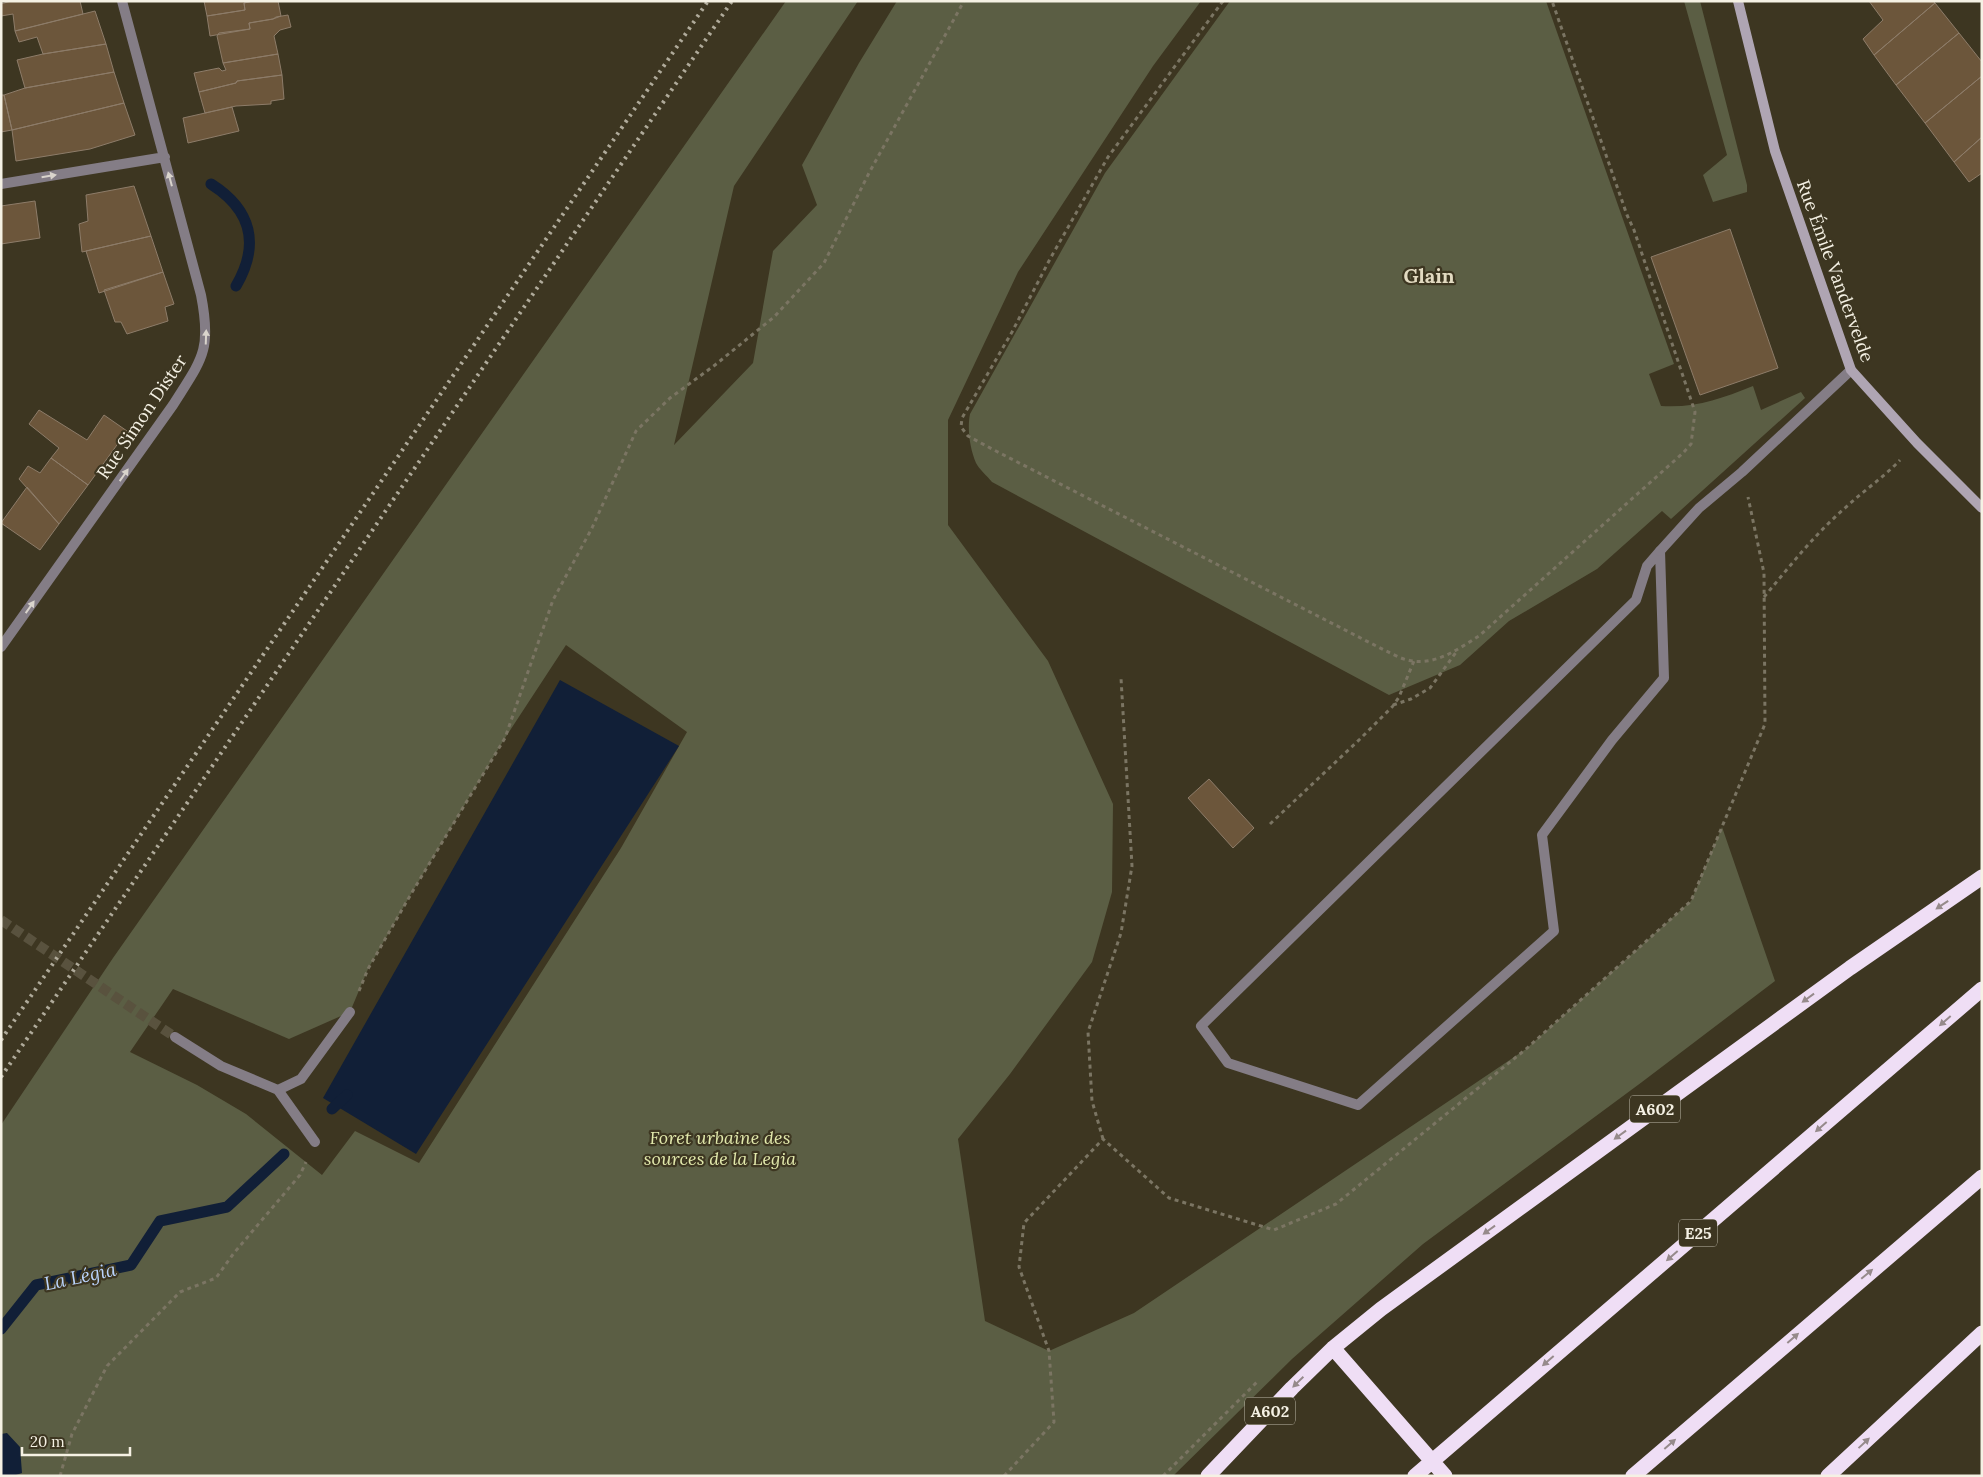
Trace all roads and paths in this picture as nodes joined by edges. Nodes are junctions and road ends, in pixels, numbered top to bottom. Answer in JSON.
{"nodes":[{"id":1,"x":122,"y":1,"type":"edge"},
{"id":2,"x":964,"y":1,"type":"edge"},
{"id":3,"x":1223,"y":1,"type":"edge"},
{"id":4,"x":1552,"y":1,"type":"edge"},
{"id":5,"x":1738,"y":1,"type":"edge"},
{"id":6,"x":165,"y":157,"type":"junction"},
{"id":7,"x":1,"y":184,"type":"edge"},
{"id":8,"x":1851,"y":370,"type":"junction"},
{"id":9,"x":1916,"y":443,"type":"junction"},
{"id":10,"x":1981,"y":506,"type":"edge"},
{"id":11,"x":1660,"y":551,"type":"junction"},
{"id":12,"x":1764,"y":597,"type":"dead end"},
{"id":13,"x":1,"y":647,"type":"edge"},
{"id":14,"x":1457,"y":650,"type":"junction"},
{"id":15,"x":1414,"y":660,"type":"junction"},
{"id":16,"x":1121,"y":678,"type":"dead end"},
{"id":17,"x":1393,"y":706,"type":"junction"},
{"id":18,"x":1270,"y":824,"type":"dead end"},
{"id":19,"x":1982,"y":877,"type":"edge"},
{"id":20,"x":1982,"y":989,"type":"edge"},
{"id":21,"x":350,"y":1012,"type":"joint"},
{"id":22,"x":175,"y":1037,"type":"tunnel mouth"},
{"id":23,"x":278,"y":1090,"type":"junction"},
{"id":24,"x":1103,"y":1139,"type":"dead end"},
{"id":25,"x":315,"y":1142,"type":"joint"},
{"id":26,"x":1982,"y":1178,"type":"edge"},
{"id":27,"x":1982,"y":1333,"type":"edge"},
{"id":28,"x":1333,"y":1348,"type":"junction"},
{"id":29,"x":60,"y":1476,"type":"edge"},
{"id":30,"x":1208,"y":1476,"type":"edge"},
{"id":31,"x":1415,"y":1476,"type":"edge"},
{"id":32,"x":1445,"y":1476,"type":"edge"},
{"id":33,"x":1633,"y":1476,"type":"edge"},
{"id":34,"x":1828,"y":1476,"type":"edge"}],
"edges":[{"from":1,"to":6,"type":"street","name":"Rue Simon Dister"},
{"from":2,"to":21,"type":"path"},
{"from":3,"to":15,"type":"path"},
{"from":4,"to":14,"type":"path"},
{"from":5,"to":8,"type":"main road","name":"Rue Émile Vandervelde"},
{"from":7,"to":6,"type":"street","one_way":true},
{"from":13,"to":6,"type":"street","name":"Rue Simon Dister","one_way":true},
{"from":8,"to":9,"type":"main road","name":"Rue Émile Vandervelde"},
{"from":8,"to":11,"type":"street"},
{"from":9,"to":10,"type":"main road","name":"Rue Émile Vandervelde"},
{"from":9,"to":12,"type":"path"},
{"from":11,"to":11,"type":"street"},
{"from":14,"to":15,"type":"path"},
{"from":14,"to":17,"type":"path"},
{"from":15,"to":17,"type":"path"},
{"from":16,"to":24,"type":"path"},
{"from":17,"to":18,"type":"path"},
{"from":19,"to":28,"type":"highway","number":"A602","one_way":true},
{"from":20,"to":31,"type":"highway","number":"E25","one_way":true},
{"from":21,"to":23,"type":"street"},
{"from":22,"to":23,"type":"street"},
{"from":23,"to":25,"type":"street"},
{"from":25,"to":29,"type":"path"},
{"from":33,"to":26,"type":"highway","one_way":true},
{"from":34,"to":27,"type":"highway","one_way":true},
{"from":28,"to":30,"type":"highway","number":"A602","one_way":true},
{"from":28,"to":32,"type":"highway"}]}
